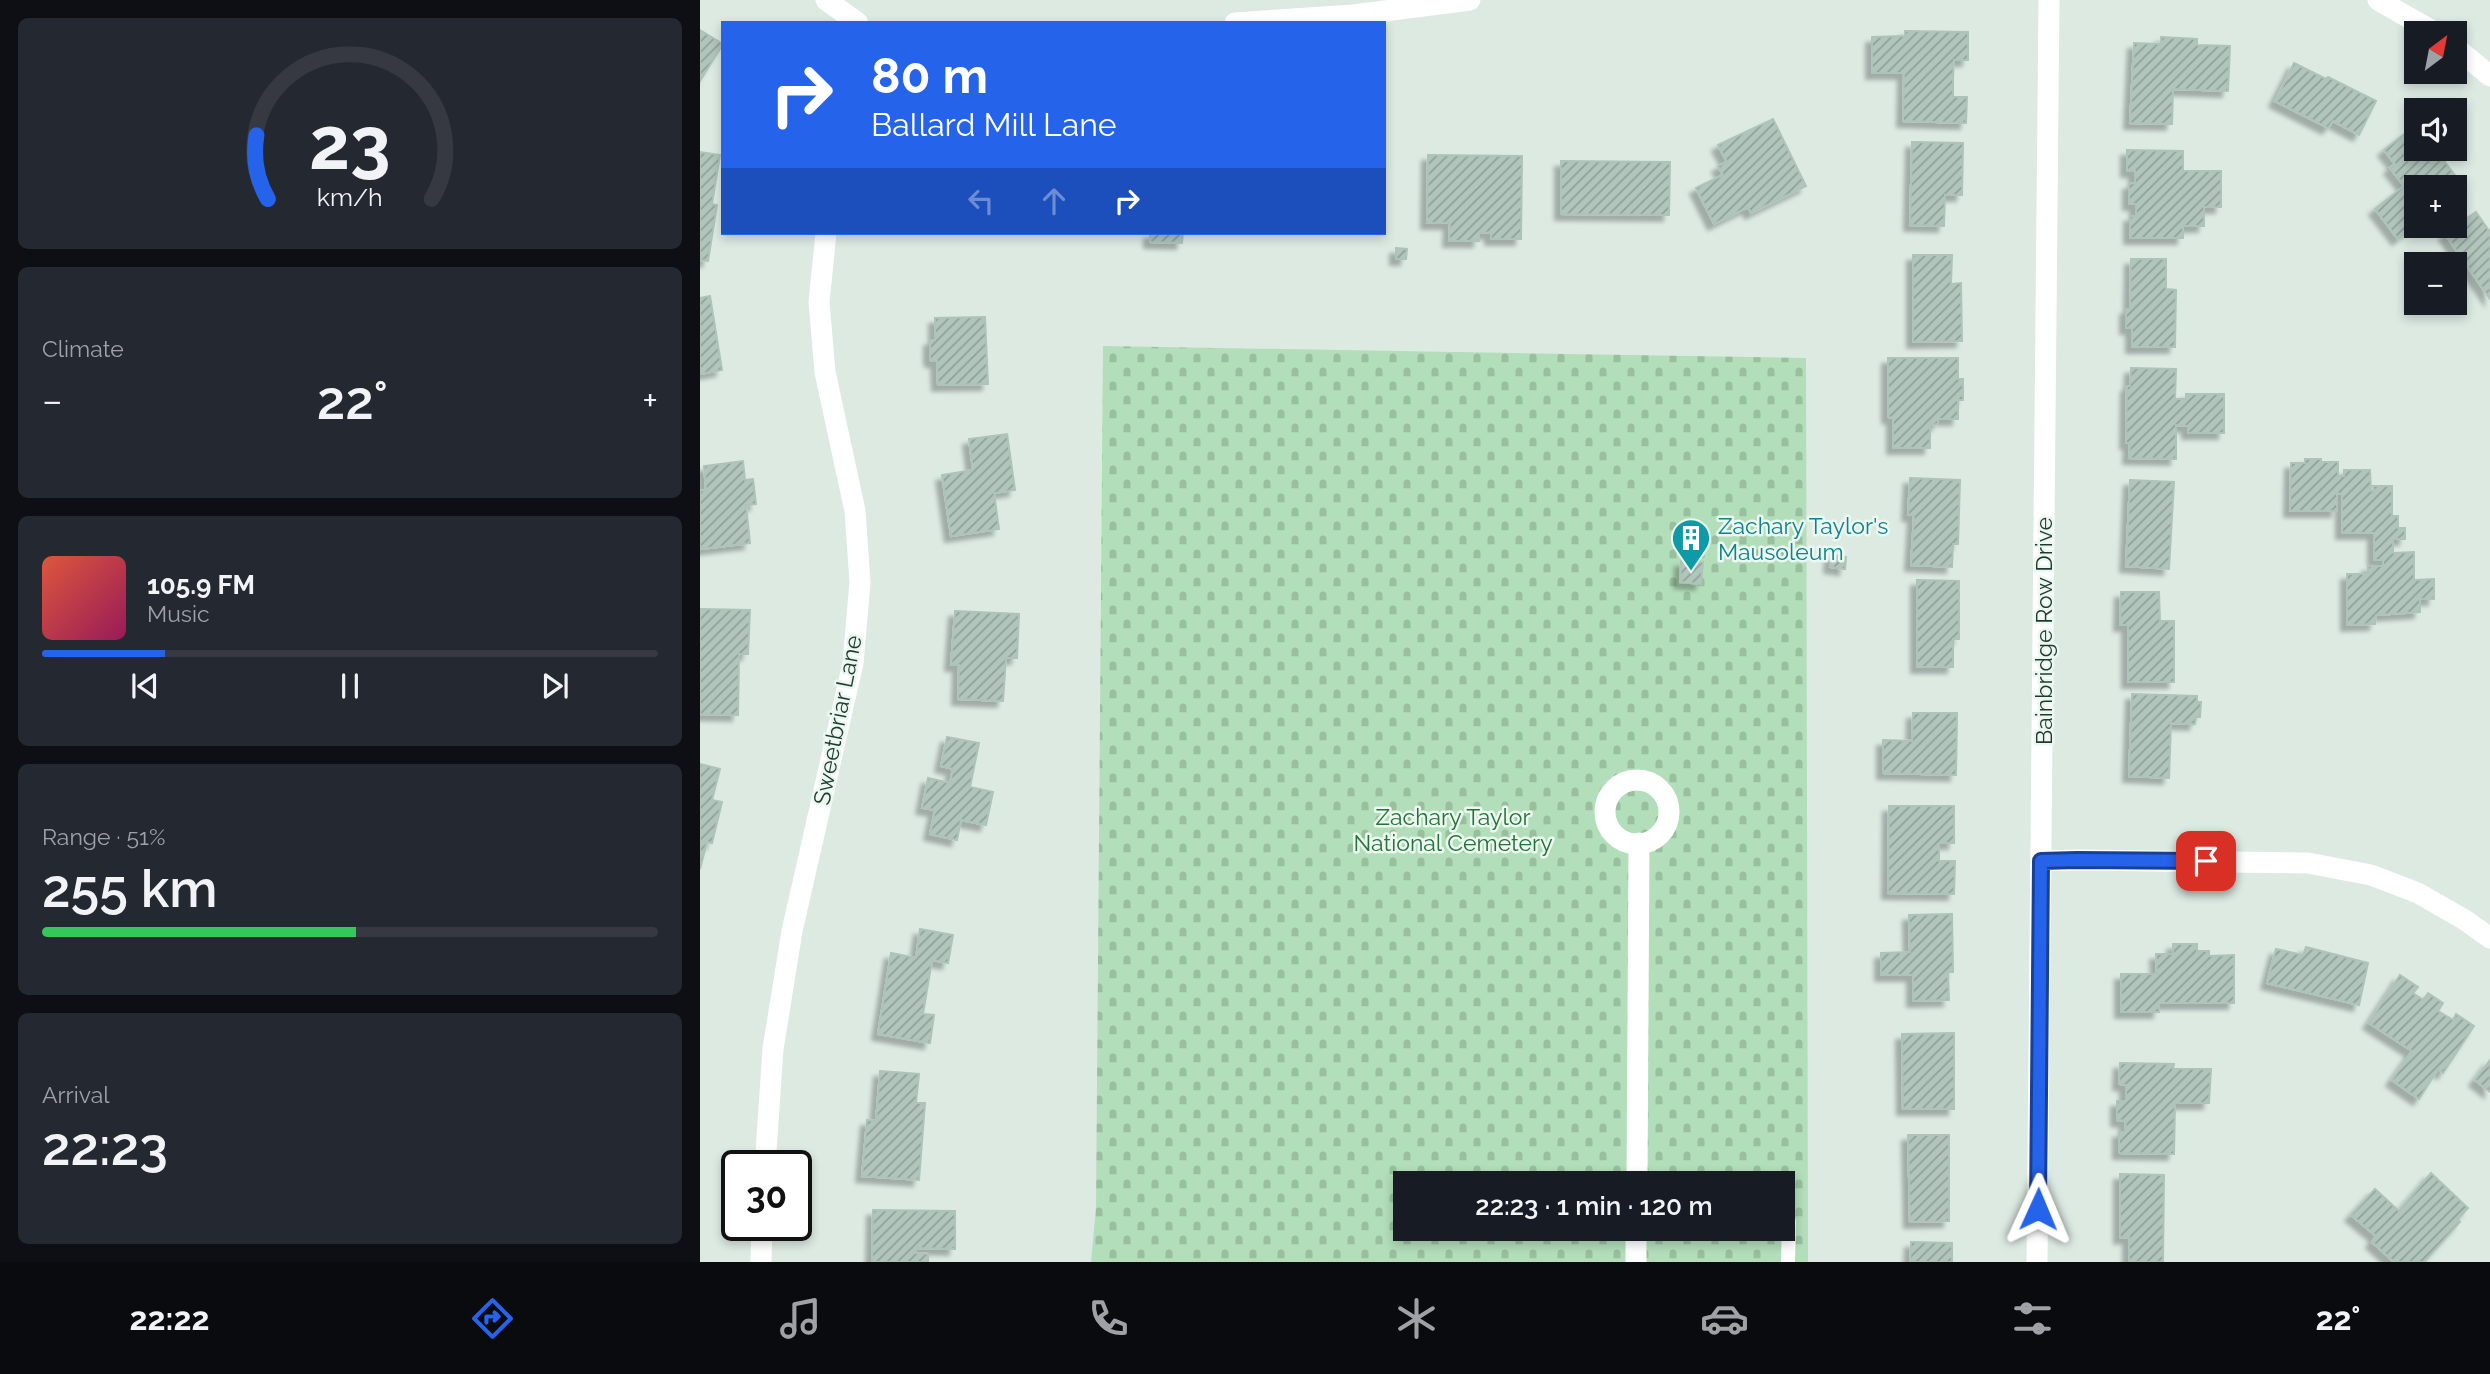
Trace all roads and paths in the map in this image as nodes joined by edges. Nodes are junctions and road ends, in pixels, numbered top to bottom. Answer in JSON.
{"nodes":[{"id":1,"x":827,"y":0,"type":"edge"},
{"id":2,"x":1469,"y":0,"type":"edge"},
{"id":3,"x":2049,"y":0,"type":"edge"},
{"id":4,"x":2378,"y":0,"type":"edge"},
{"id":5,"x":2415,"y":8,"type":"edge"},
{"id":6,"x":855,"y":21,"type":"edge"},
{"id":7,"x":1264,"y":21,"type":"edge"},
{"id":8,"x":2468,"y":58,"type":"edge"},
{"id":9,"x":2490,"y":76,"type":"edge"},
{"id":10,"x":826,"y":235,"type":"edge"},
{"id":11,"x":1639,"y":843,"type":"dead end"},
{"id":12,"x":2041,"y":861,"type":"junction"},
{"id":13,"x":2490,"y":938,"type":"edge"},
{"id":14,"x":766,"y":1150,"type":"edge"},
{"id":15,"x":1637,"y":1171,"type":"edge"},
{"id":16,"x":762,"y":1241,"type":"edge"},
{"id":17,"x":1636,"y":1241,"type":"edge"},
{"id":18,"x":1789,"y":1241,"type":"edge"},
{"id":19,"x":761,"y":1262,"type":"edge"},
{"id":20,"x":1636,"y":1262,"type":"edge"},
{"id":21,"x":1788,"y":1262,"type":"edge"},
{"id":22,"x":2037,"y":1262,"type":"edge"}],
"edges":[{"from":1,"to":6,"type":"street"},
{"from":2,"to":7,"type":"street"},
{"from":3,"to":12,"type":"street","name":"Bainbridge Row Drive"},
{"from":4,"to":5,"type":"street"},
{"from":8,"to":9,"type":"street"},
{"from":10,"to":14,"type":"street","name":"Sweetbriar Lane"},
{"from":11,"to":15,"type":"street"},
{"from":12,"to":13,"type":"street"},
{"from":12,"to":22,"type":"street","name":"Bainbridge Row Drive"},
{"from":16,"to":19,"type":"street"},
{"from":17,"to":20,"type":"street"},
{"from":18,"to":21,"type":"lane"}]}
